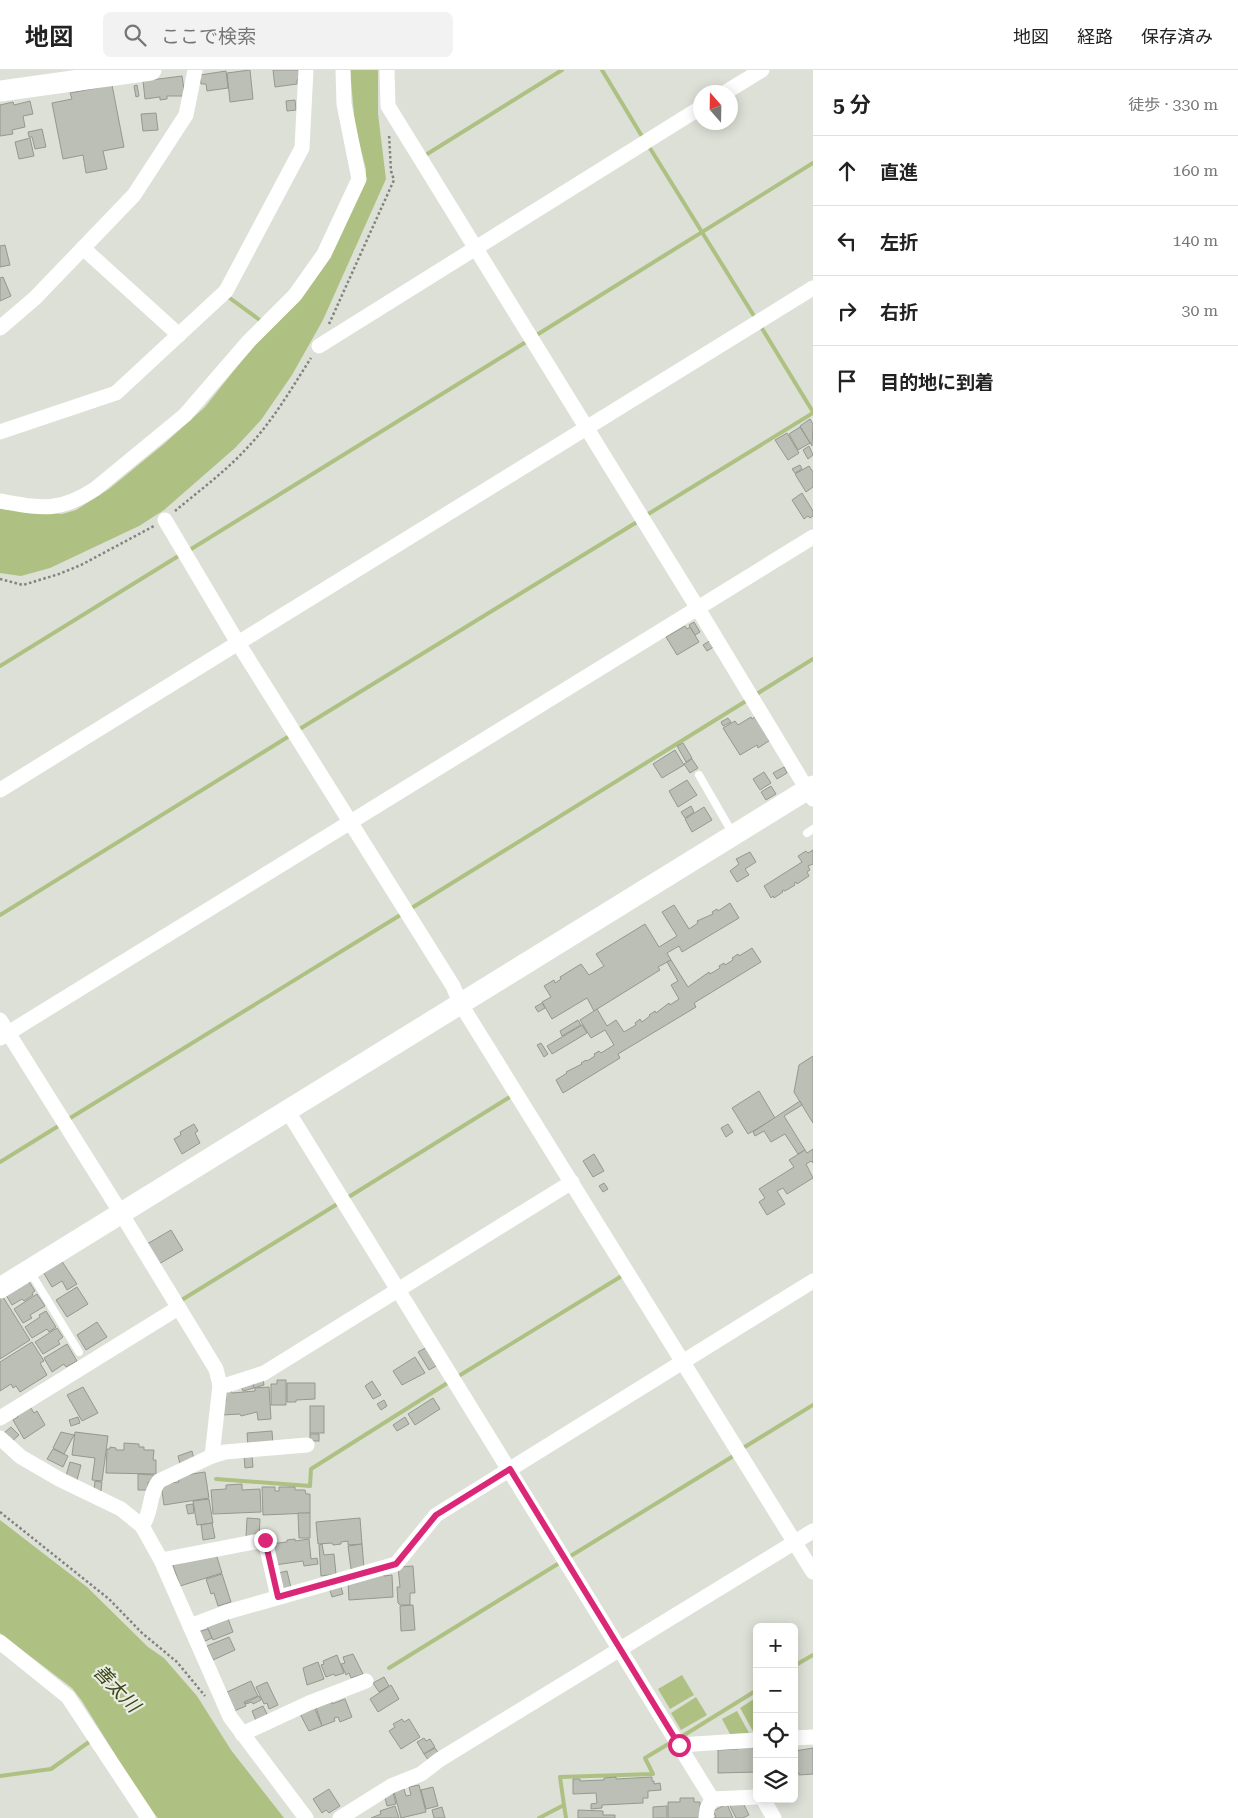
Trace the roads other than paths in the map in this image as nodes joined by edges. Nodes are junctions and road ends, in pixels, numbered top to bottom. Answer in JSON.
{"nodes":[{"id":1,"x":151,"y":70,"type":"edge"},
{"id":2,"x":194,"y":70,"type":"edge"},
{"id":3,"x":306,"y":70,"type":"edge"},
{"id":4,"x":343,"y":70,"type":"edge"},
{"id":5,"x":387,"y":70,"type":"edge"},
{"id":6,"x":762,"y":70,"type":"edge"},
{"id":7,"x":737,"y":85,"type":"edge"},
{"id":8,"x":0,"y":91,"type":"edge"},
{"id":9,"x":693,"y":112,"type":"edge"},
{"id":10,"x":83,"y":248,"type":"junction"},
{"id":11,"x":475,"y":248,"type":"junction"},
{"id":12,"x":813,"y":288,"type":"edge"},
{"id":13,"x":0,"y":328,"type":"edge"},
{"id":14,"x":179,"y":335,"type":"junction"},
{"id":15,"x":319,"y":346,"type":"road end"},
{"id":16,"x":586,"y":428,"type":"junction"},
{"id":17,"x":0,"y":432,"type":"edge"},
{"id":18,"x":0,"y":501,"type":"edge"},
{"id":19,"x":165,"y":520,"type":"road end"},
{"id":20,"x":813,"y":536,"type":"edge"},
{"id":21,"x":697,"y":607,"type":"junction"},
{"id":22,"x":238,"y":643,"type":"junction"},
{"id":23,"x":699,"y":775,"type":"dead end"},
{"id":24,"x":0,"y":790,"type":"edge"},
{"id":25,"x":811,"y":791,"type":"edge"},
{"id":26,"x":350,"y":823,"type":"junction"},
{"id":27,"x":733,"y":834,"type":"junction"},
{"id":28,"x":460,"y":1003,"type":"junction"},
{"id":29,"x":0,"y":1020,"type":"edge"},
{"id":30,"x":4,"y":1036,"type":"edge"},
{"id":31,"x":287,"y":1110,"type":"junction"},
{"id":32,"x":572,"y":1182,"type":"junction"},
{"id":33,"x":121,"y":1213,"type":"junction"},
{"id":34,"x":29,"y":1270,"type":"junction"},
{"id":35,"x":813,"y":1281,"type":"edge"},
{"id":36,"x":0,"y":1288,"type":"edge"},
{"id":37,"x":399,"y":1289,"type":"junction"},
{"id":38,"x":178,"y":1308,"type":"junction"},
{"id":39,"x":79,"y":1352,"type":"dead end"},
{"id":40,"x":684,"y":1361,"type":"junction"},
{"id":41,"x":220,"y":1385,"type":"junction"},
{"id":42,"x":0,"y":1418,"type":"edge"},
{"id":43,"x":0,"y":1438,"type":"edge"},
{"id":44,"x":307,"y":1445,"type":"dead end"},
{"id":45,"x":212,"y":1456,"type":"junction"},
{"id":46,"x":510,"y":1469,"type":"junction"},
{"id":47,"x":142,"y":1526,"type":"junction"},
{"id":48,"x":813,"y":1531,"type":"edge"},
{"id":49,"x":795,"y":1542,"type":"junction"},
{"id":50,"x":161,"y":1560,"type":"junction"},
{"id":51,"x":813,"y":1572,"type":"edge"},
{"id":52,"x":278,"y":1597,"type":"junction"},
{"id":53,"x":190,"y":1626,"type":"junction"},
{"id":54,"x":0,"y":1642,"type":"edge"},
{"id":55,"x":620,"y":1650,"type":"junction"},
{"id":56,"x":366,"y":1681,"type":"dead end"},
{"id":57,"x":242,"y":1734,"type":"junction"},
{"id":58,"x":813,"y":1737,"type":"edge"},
{"id":59,"x":798,"y":1738,"type":"edge"},
{"id":60,"x":753,"y":1740,"type":"edge"},
{"id":61,"x":679,"y":1745,"type":"junction"},
{"id":62,"x":753,"y":1797,"type":"edge"},
{"id":63,"x":712,"y":1799,"type":"junction"},
{"id":64,"x":765,"y":1803,"type":"edge"},
{"id":65,"x":148,"y":1818,"type":"edge"},
{"id":66,"x":306,"y":1818,"type":"edge"},
{"id":67,"x":340,"y":1818,"type":"edge"},
{"id":68,"x":706,"y":1818,"type":"edge"},
{"id":69,"x":774,"y":1818,"type":"edge"}],
"edges":[{"from":1,"to":8,"type":"street"},
{"from":2,"to":10,"type":"street"},
{"from":3,"to":14,"type":"street"},
{"from":4,"to":18,"type":"street"},
{"from":5,"to":11,"type":"street"},
{"from":6,"to":7,"type":"street"},
{"from":9,"to":11,"type":"street"},
{"from":10,"to":13,"type":"street"},
{"from":10,"to":14,"type":"street"},
{"from":11,"to":15,"type":"street"},
{"from":11,"to":16,"type":"street"},
{"from":12,"to":16,"type":"street"},
{"from":14,"to":17,"type":"street"},
{"from":16,"to":21,"type":"street"},
{"from":16,"to":22,"type":"street"},
{"from":19,"to":22,"type":"street"},
{"from":20,"to":21,"type":"street"},
{"from":21,"to":25,"type":"street"},
{"from":21,"to":26,"type":"street"},
{"from":22,"to":24,"type":"street"},
{"from":22,"to":26,"type":"street"},
{"from":23,"to":27,"type":"lane"},
{"from":25,"to":27,"type":"street"},
{"from":26,"to":28,"type":"street"},
{"from":26,"to":30,"type":"street"},
{"from":27,"to":28,"type":"street"},
{"from":28,"to":31,"type":"street"},
{"from":28,"to":32,"type":"street"},
{"from":29,"to":30,"type":"street"},
{"from":30,"to":33,"type":"street"},
{"from":31,"to":33,"type":"street"},
{"from":31,"to":37,"type":"street"},
{"from":32,"to":37,"type":"street"},
{"from":32,"to":40,"type":"street"},
{"from":33,"to":34,"type":"street"},
{"from":33,"to":38,"type":"street"},
{"from":34,"to":36,"type":"street"},
{"from":34,"to":39,"type":"lane"},
{"from":35,"to":40,"type":"street"},
{"from":37,"to":41,"type":"street"},
{"from":37,"to":46,"type":"street"},
{"from":38,"to":41,"type":"street"},
{"from":38,"to":42,"type":"street"},
{"from":40,"to":46,"type":"street"},
{"from":40,"to":49,"type":"street"},
{"from":41,"to":45,"type":"street"},
{"from":43,"to":47,"type":"street"},
{"from":44,"to":45,"type":"street"},
{"from":45,"to":47,"type":"street"},
{"from":46,"to":52,"type":"street"},
{"from":46,"to":55,"type":"street"},
{"from":47,"to":50,"type":"street"},
{"from":48,"to":49,"type":"street"},
{"from":49,"to":51,"type":"street"},
{"from":49,"to":55,"type":"street"},
{"from":50,"to":52,"type":"street"},
{"from":50,"to":53,"type":"street"},
{"from":52,"to":53,"type":"street"},
{"from":53,"to":57,"type":"street"},
{"from":54,"to":65,"type":"street"},
{"from":55,"to":61,"type":"street"},
{"from":55,"to":67,"type":"street"},
{"from":56,"to":57,"type":"street"},
{"from":57,"to":66,"type":"street"},
{"from":58,"to":59,"type":"street"},
{"from":60,"to":61,"type":"street"},
{"from":61,"to":63,"type":"street"},
{"from":62,"to":63,"type":"street"},
{"from":63,"to":68,"type":"street"},
{"from":64,"to":69,"type":"street"}]}
